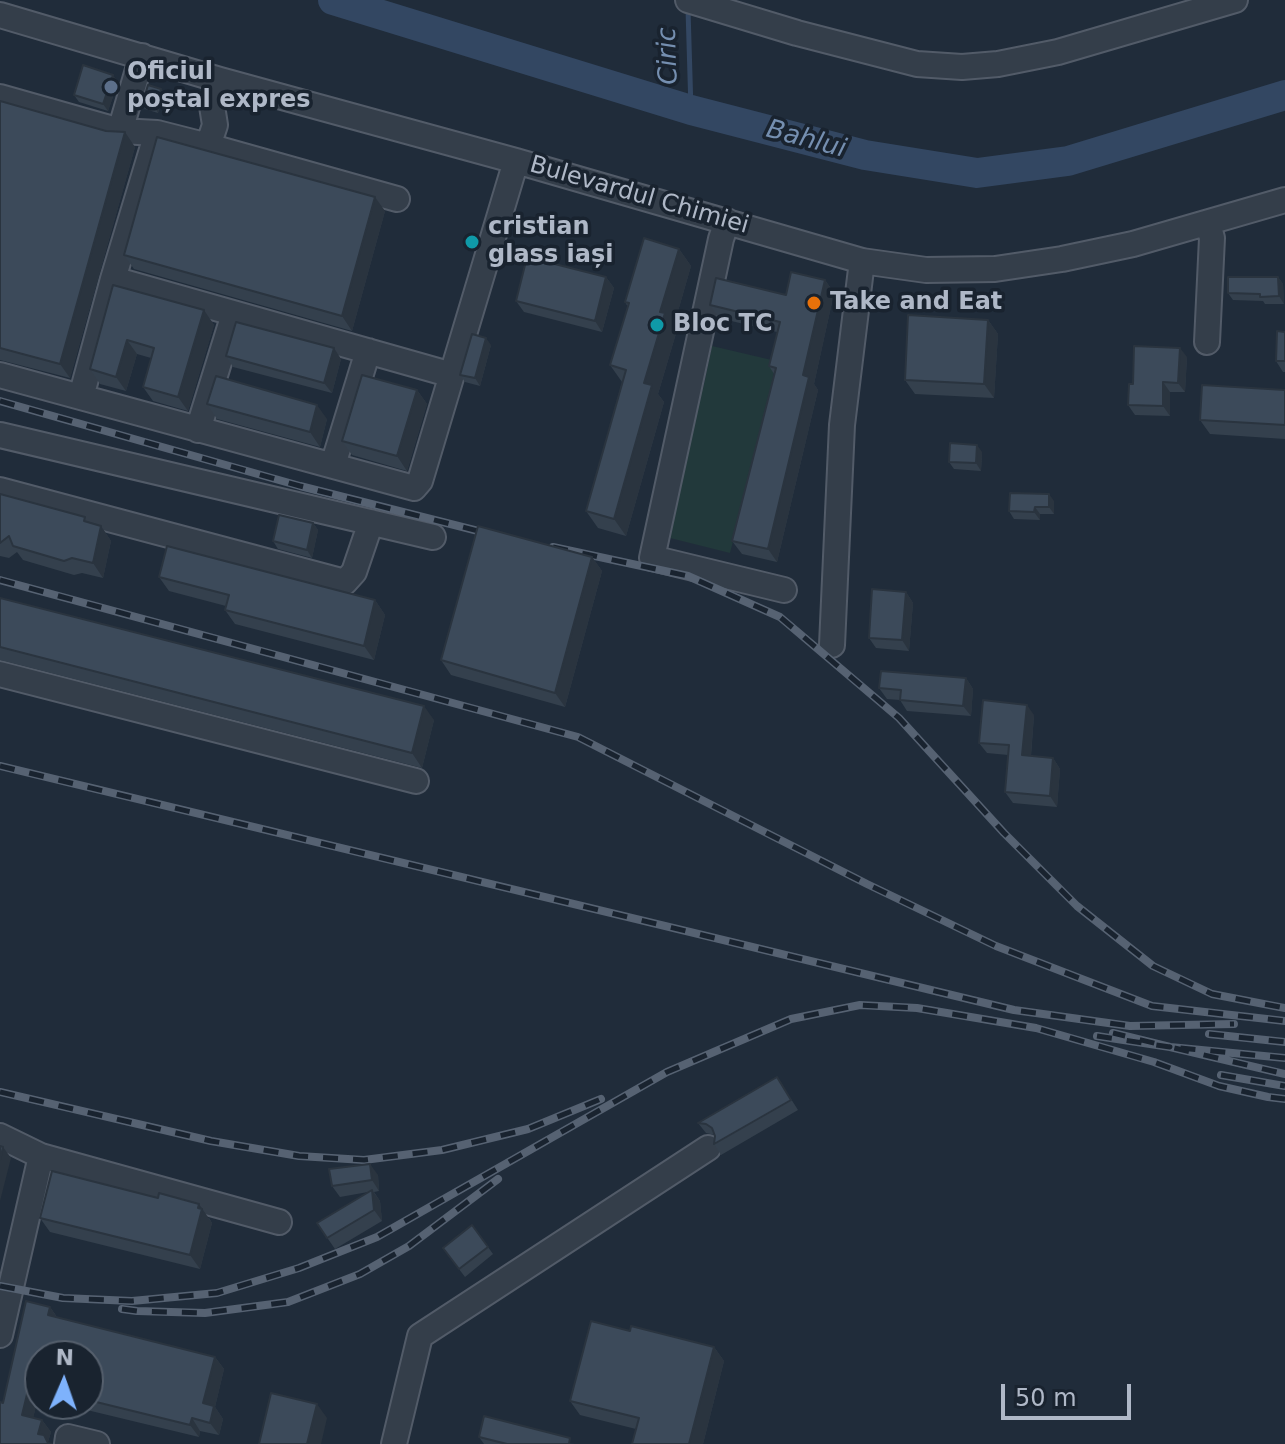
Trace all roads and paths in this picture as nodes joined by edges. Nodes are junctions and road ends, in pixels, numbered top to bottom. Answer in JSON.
{"nodes":[{"id":1,"x":688,"y":0,"type":"edge"},
{"id":2,"x":1235,"y":0,"type":"edge"},
{"id":3,"x":0,"y":15,"type":"edge"},
{"id":4,"x":142,"y":56,"type":"junction"},
{"id":5,"x":220,"y":80,"type":"junction"},
{"id":6,"x":0,"y":97,"type":"edge"},
{"id":7,"x":120,"y":131,"type":"junction"},
{"id":8,"x":157,"y":133,"type":"junction"},
{"id":9,"x":208,"y":146,"type":"junction"},
{"id":10,"x":516,"y":161,"type":"junction"},
{"id":11,"x":397,"y":199,"type":"dead end"},
{"id":12,"x":1285,"y":200,"type":"edge"},
{"id":13,"x":727,"y":221,"type":"junction"},
{"id":14,"x":1208,"y":223,"type":"junction"},
{"id":15,"x":862,"y":261,"type":"junction"},
{"id":16,"x":113,"y":279,"type":"junction"},
{"id":17,"x":234,"y":314,"type":"junction"},
{"id":18,"x":1207,"y":342,"type":"dead end"},
{"id":19,"x":368,"y":351,"type":"junction"},
{"id":20,"x":0,"y":375,"type":"edge"},
{"id":21,"x":452,"y":375,"type":"junction"},
{"id":22,"x":81,"y":397,"type":"junction"},
{"id":23,"x":198,"y":430,"type":"junction"},
{"id":24,"x":0,"y":435,"type":"edge"},
{"id":25,"x":333,"y":465,"type":"junction"},
{"id":26,"x":0,"y":490,"type":"edge"},
{"id":27,"x":371,"y":522,"type":"junction"},
{"id":28,"x":433,"y":537,"type":"dead end"},
{"id":29,"x":784,"y":590,"type":"dead end"},
{"id":30,"x":832,"y":645,"type":"dead end"},
{"id":31,"x":0,"y":674,"type":"edge"},
{"id":32,"x":416,"y":781,"type":"dead end"},
{"id":33,"x":0,"y":1136,"type":"edge"},
{"id":34,"x":708,"y":1148,"type":"dead end"},
{"id":35,"x":41,"y":1156,"type":"junction"},
{"id":36,"x":279,"y":1222,"type":"dead end"},
{"id":37,"x":0,"y":1335,"type":"edge"},
{"id":38,"x":67,"y":1444,"type":"edge"},
{"id":39,"x":97,"y":1444,"type":"edge"},
{"id":40,"x":394,"y":1444,"type":"edge"}],
"edges":[{"from":1,"to":2,"type":"street"},
{"from":3,"to":4,"type":"street","name":"Bulevardul Chimiei"},
{"from":4,"to":5,"type":"street","name":"Bulevardul Chimiei"},
{"from":4,"to":7,"type":"street"},
{"from":5,"to":9,"type":"street"},
{"from":5,"to":10,"type":"street","name":"Bulevardul Chimiei"},
{"from":6,"to":7,"type":"street"},
{"from":7,"to":8,"type":"street"},
{"from":8,"to":9,"type":"street"},
{"from":8,"to":16,"type":"street"},
{"from":9,"to":11,"type":"street"},
{"from":10,"to":13,"type":"street","name":"Bulevardul Chimiei"},
{"from":10,"to":21,"type":"street"},
{"from":12,"to":14,"type":"street","name":"Bulevardul Chimiei"},
{"from":13,"to":15,"type":"street","name":"Bulevardul Chimiei"},
{"from":13,"to":29,"type":"street"},
{"from":14,"to":15,"type":"street","name":"Bulevardul Chimiei"},
{"from":14,"to":18,"type":"street"},
{"from":15,"to":30,"type":"street"},
{"from":16,"to":17,"type":"street"},
{"from":16,"to":22,"type":"street"},
{"from":17,"to":19,"type":"street"},
{"from":17,"to":23,"type":"street"},
{"from":19,"to":21,"type":"street"},
{"from":19,"to":25,"type":"street"},
{"from":20,"to":22,"type":"street"},
{"from":21,"to":25,"type":"street"},
{"from":22,"to":23,"type":"street"},
{"from":23,"to":25,"type":"street"},
{"from":24,"to":27,"type":"street"},
{"from":26,"to":27,"type":"street"},
{"from":27,"to":28,"type":"street"},
{"from":31,"to":32,"type":"street"},
{"from":33,"to":35,"type":"street"},
{"from":34,"to":40,"type":"street"},
{"from":35,"to":36,"type":"street"},
{"from":35,"to":37,"type":"street"},
{"from":38,"to":39,"type":"street"}]}
